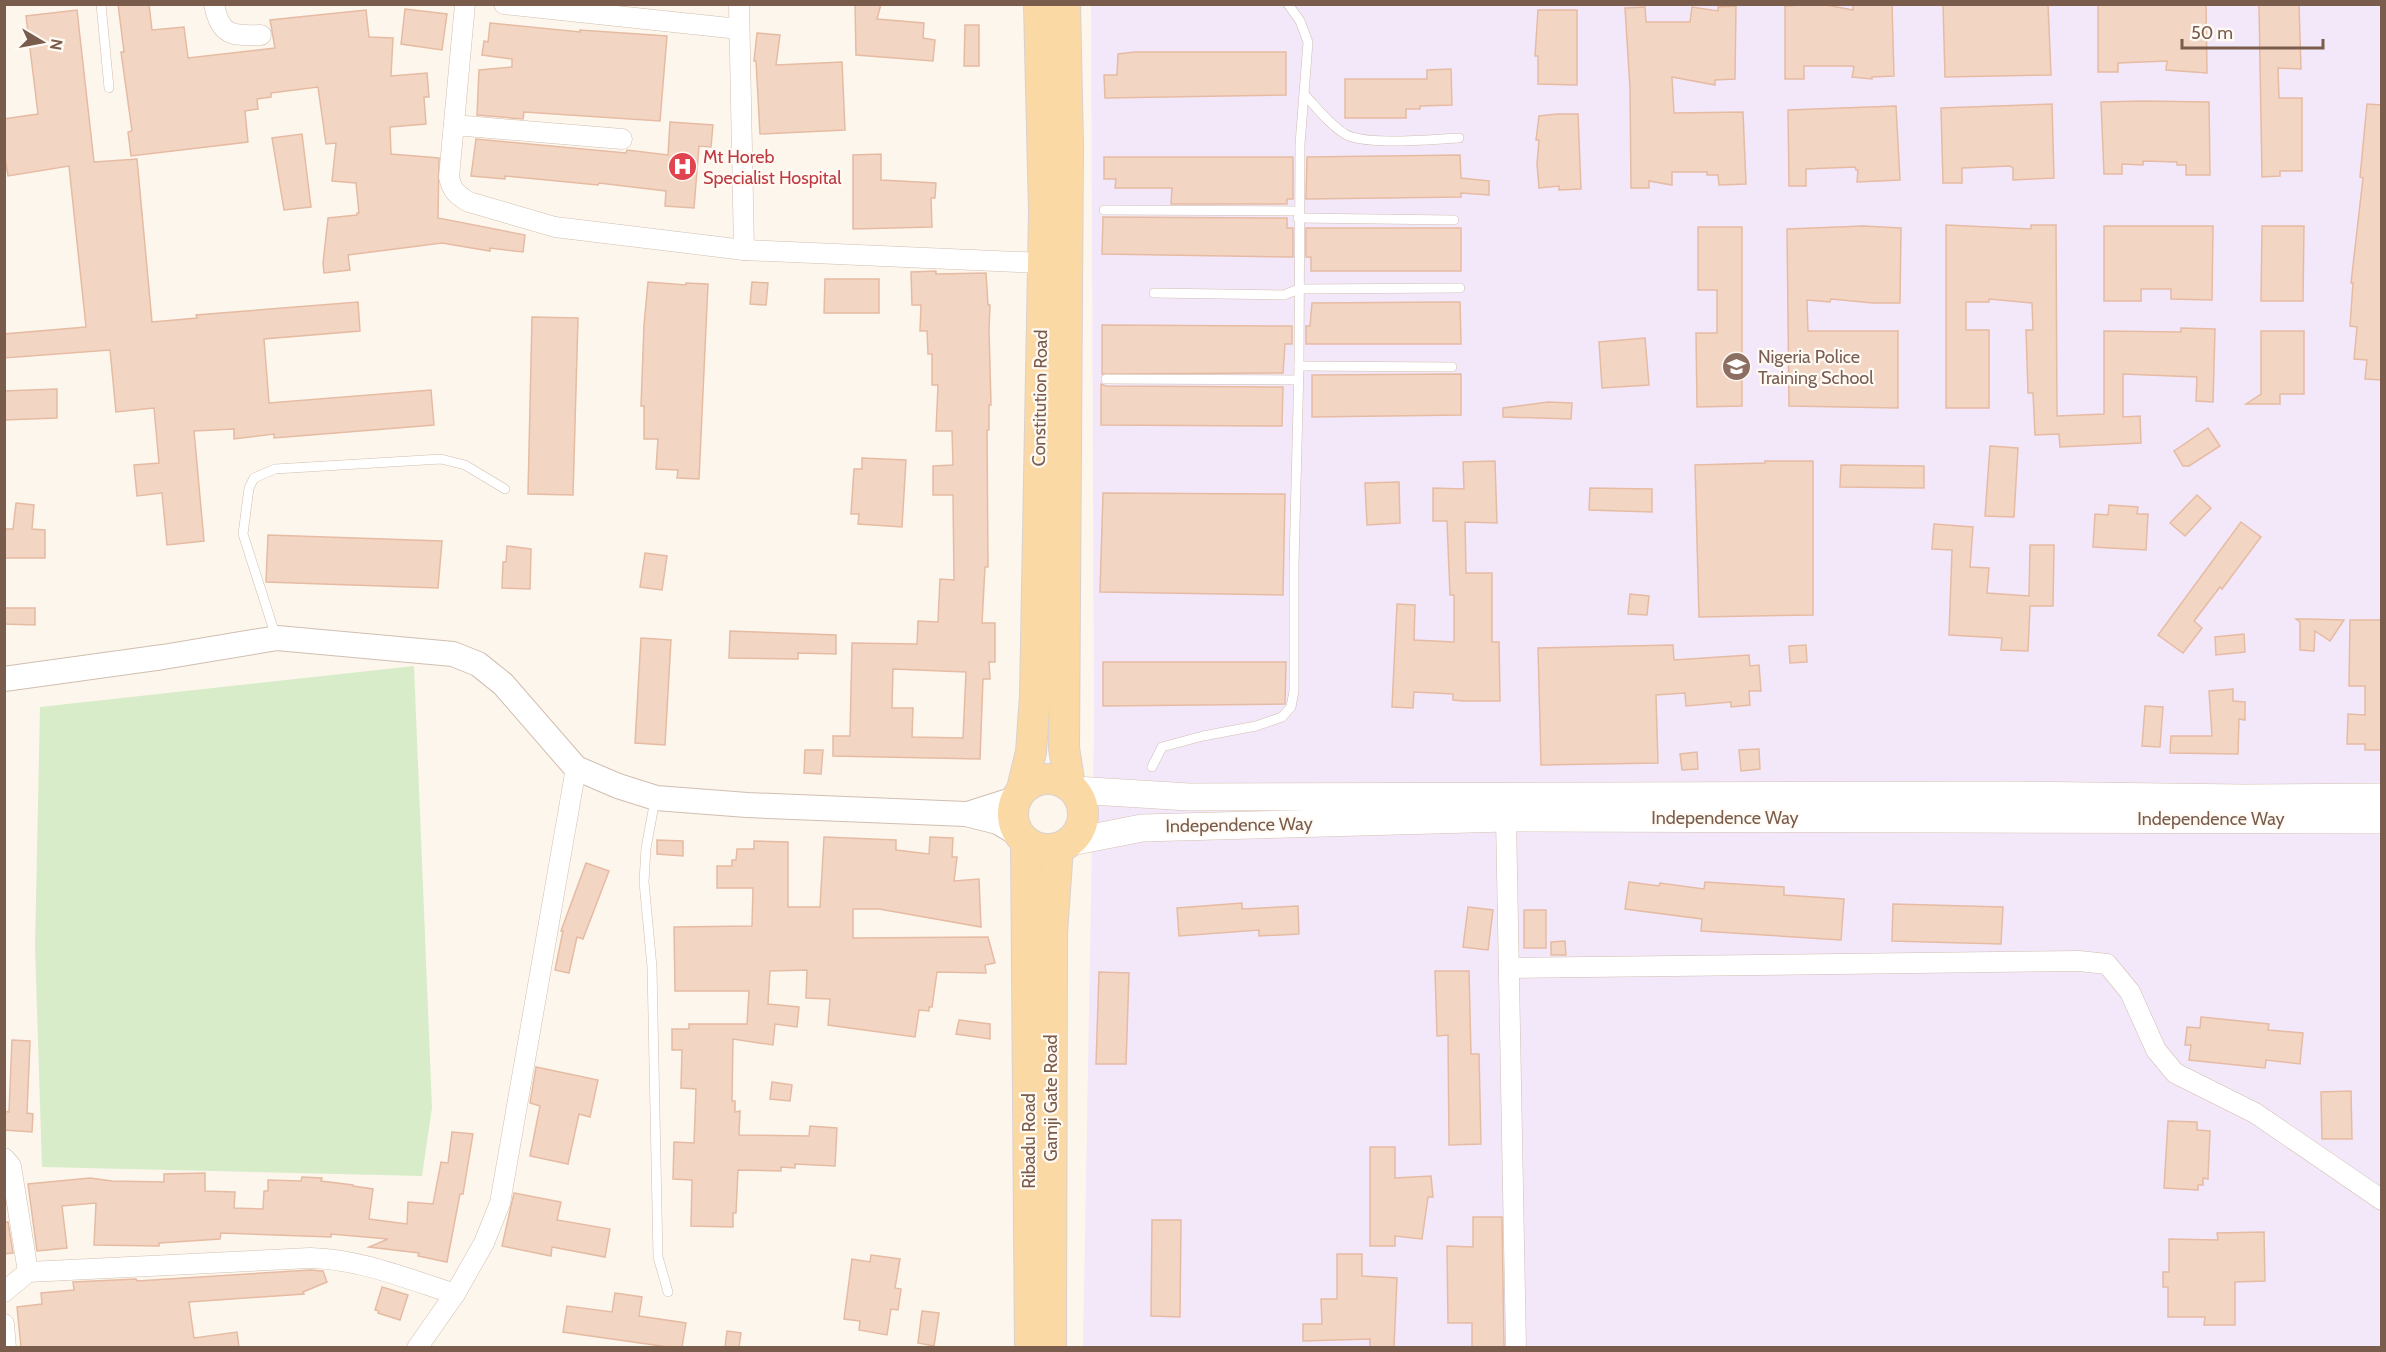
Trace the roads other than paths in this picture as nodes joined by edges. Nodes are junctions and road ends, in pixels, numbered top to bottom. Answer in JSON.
{"nodes":[{"id":1,"x":101,"y":4,"type":"edge"},
{"id":2,"x":214,"y":4,"type":"edge"},
{"id":3,"x":465,"y":4,"type":"edge"},
{"id":4,"x":504,"y":4,"type":"edge"},
{"id":5,"x":740,"y":4,"type":"edge"},
{"id":6,"x":1039,"y":4,"type":"edge"},
{"id":7,"x":1065,"y":4,"type":"edge"},
{"id":8,"x":1288,"y":4,"type":"edge"},
{"id":9,"x":739,"y":29,"type":"junction"},
{"id":10,"x":261,"y":35,"type":"dead end"},
{"id":11,"x":109,"y":88,"type":"dead end"},
{"id":12,"x":1305,"y":95,"type":"junction"},
{"id":13,"x":454,"y":125,"type":"junction"},
{"id":14,"x":1460,"y":138,"type":"dead end"},
{"id":15,"x":622,"y":139,"type":"dead end"},
{"id":16,"x":1104,"y":210,"type":"dead end"},
{"id":17,"x":1298,"y":215,"type":"junction"},
{"id":18,"x":1454,"y":220,"type":"dead end"},
{"id":19,"x":744,"y":250,"type":"junction"},
{"id":20,"x":1042,"y":263,"type":"junction"},
{"id":21,"x":1460,"y":288,"type":"dead end"},
{"id":22,"x":1299,"y":289,"type":"junction"},
{"id":23,"x":1154,"y":293,"type":"dead end"},
{"id":24,"x":1299,"y":366,"type":"junction"},
{"id":25,"x":1452,"y":367,"type":"dead end"},
{"id":26,"x":1106,"y":379,"type":"dead end"},
{"id":27,"x":1298,"y":380,"type":"junction"},
{"id":28,"x":505,"y":489,"type":"dead end"},
{"id":29,"x":276,"y":638,"type":"junction"},
{"id":30,"x":4,"y":679,"type":"edge"},
{"id":31,"x":1152,"y":767,"type":"dead end"},
{"id":32,"x":576,"y":768,"type":"junction"},
{"id":33,"x":1073,"y":788,"type":"junction"},
{"id":34,"x":1019,"y":794,"type":"junction"},
{"id":35,"x":2382,"y":797,"type":"edge"},
{"id":36,"x":656,"y":798,"type":"junction"},
{"id":37,"x":966,"y":814,"type":"junction"},
{"id":38,"x":1506,"y":818,"type":"junction"},
{"id":39,"x":2382,"y":820,"type":"edge"},
{"id":40,"x":1022,"y":838,"type":"junction"},
{"id":41,"x":1064,"y":845,"type":"junction"},
{"id":42,"x":1509,"y":968,"type":"junction"},
{"id":43,"x":4,"y":1158,"type":"edge"},
{"id":44,"x":2382,"y":1200,"type":"edge"},
{"id":45,"x":28,"y":1272,"type":"junction"},
{"id":46,"x":4,"y":1292,"type":"edge"},
{"id":47,"x":668,"y":1292,"type":"dead end"},
{"id":48,"x":455,"y":1294,"type":"junction"},
{"id":49,"x":4,"y":1324,"type":"edge"},
{"id":50,"x":6,"y":1347,"type":"edge"},
{"id":51,"x":417,"y":1347,"type":"edge"},
{"id":52,"x":1030,"y":1347,"type":"edge"},
{"id":53,"x":1051,"y":1347,"type":"edge"},
{"id":54,"x":1516,"y":1347,"type":"edge"}],
"edges":[{"from":1,"to":11,"type":"lane"},
{"from":2,"to":10,"type":"street"},
{"from":3,"to":13,"type":"street"},
{"from":4,"to":9,"type":"street"},
{"from":5,"to":9,"type":"street"},
{"from":6,"to":20,"type":"main road","name":"Constitution Road"},
{"from":7,"to":33,"type":"main road","name":"Constitution Road"},
{"from":8,"to":12,"type":"lane"},
{"from":9,"to":19,"type":"street"},
{"from":12,"to":14,"type":"lane"},
{"from":12,"to":17,"type":"lane"},
{"from":13,"to":15,"type":"street"},
{"from":13,"to":19,"type":"street"},
{"from":16,"to":17,"type":"lane"},
{"from":17,"to":18,"type":"lane"},
{"from":17,"to":22,"type":"lane"},
{"from":19,"to":20,"type":"street"},
{"from":20,"to":34,"type":"main road","name":"Constitution Road"},
{"from":21,"to":22,"type":"lane"},
{"from":22,"to":23,"type":"lane"},
{"from":22,"to":24,"type":"lane"},
{"from":24,"to":25,"type":"lane"},
{"from":24,"to":27,"type":"lane"},
{"from":26,"to":27,"type":"lane"},
{"from":27,"to":31,"type":"lane"},
{"from":28,"to":29,"type":"lane"},
{"from":29,"to":30,"type":"street"},
{"from":29,"to":32,"type":"street"},
{"from":32,"to":36,"type":"street"},
{"from":32,"to":48,"type":"street"},
{"from":33,"to":34,"type":"main road"},
{"from":33,"to":35,"type":"main road","name":"Independence Way"},
{"from":33,"to":41,"type":"main road"},
{"from":34,"to":37,"type":"street"},
{"from":34,"to":40,"type":"main road"},
{"from":36,"to":37,"type":"street"},
{"from":36,"to":47,"type":"lane"},
{"from":37,"to":40,"type":"street"},
{"from":38,"to":39,"type":"main road","name":"Independence Way"},
{"from":38,"to":41,"type":"main road","name":"Independence Way"},
{"from":38,"to":42,"type":"street"},
{"from":40,"to":41,"type":"main road"},
{"from":40,"to":52,"type":"main road","name":"Ribadu Road"},
{"from":41,"to":53,"type":"main road","name":"Gamji Gate Road"},
{"from":42,"to":44,"type":"street"},
{"from":42,"to":54,"type":"street"},
{"from":43,"to":45,"type":"street"},
{"from":45,"to":46,"type":"street"},
{"from":45,"to":48,"type":"street"},
{"from":48,"to":51,"type":"street"},
{"from":49,"to":50,"type":"street"}]}
